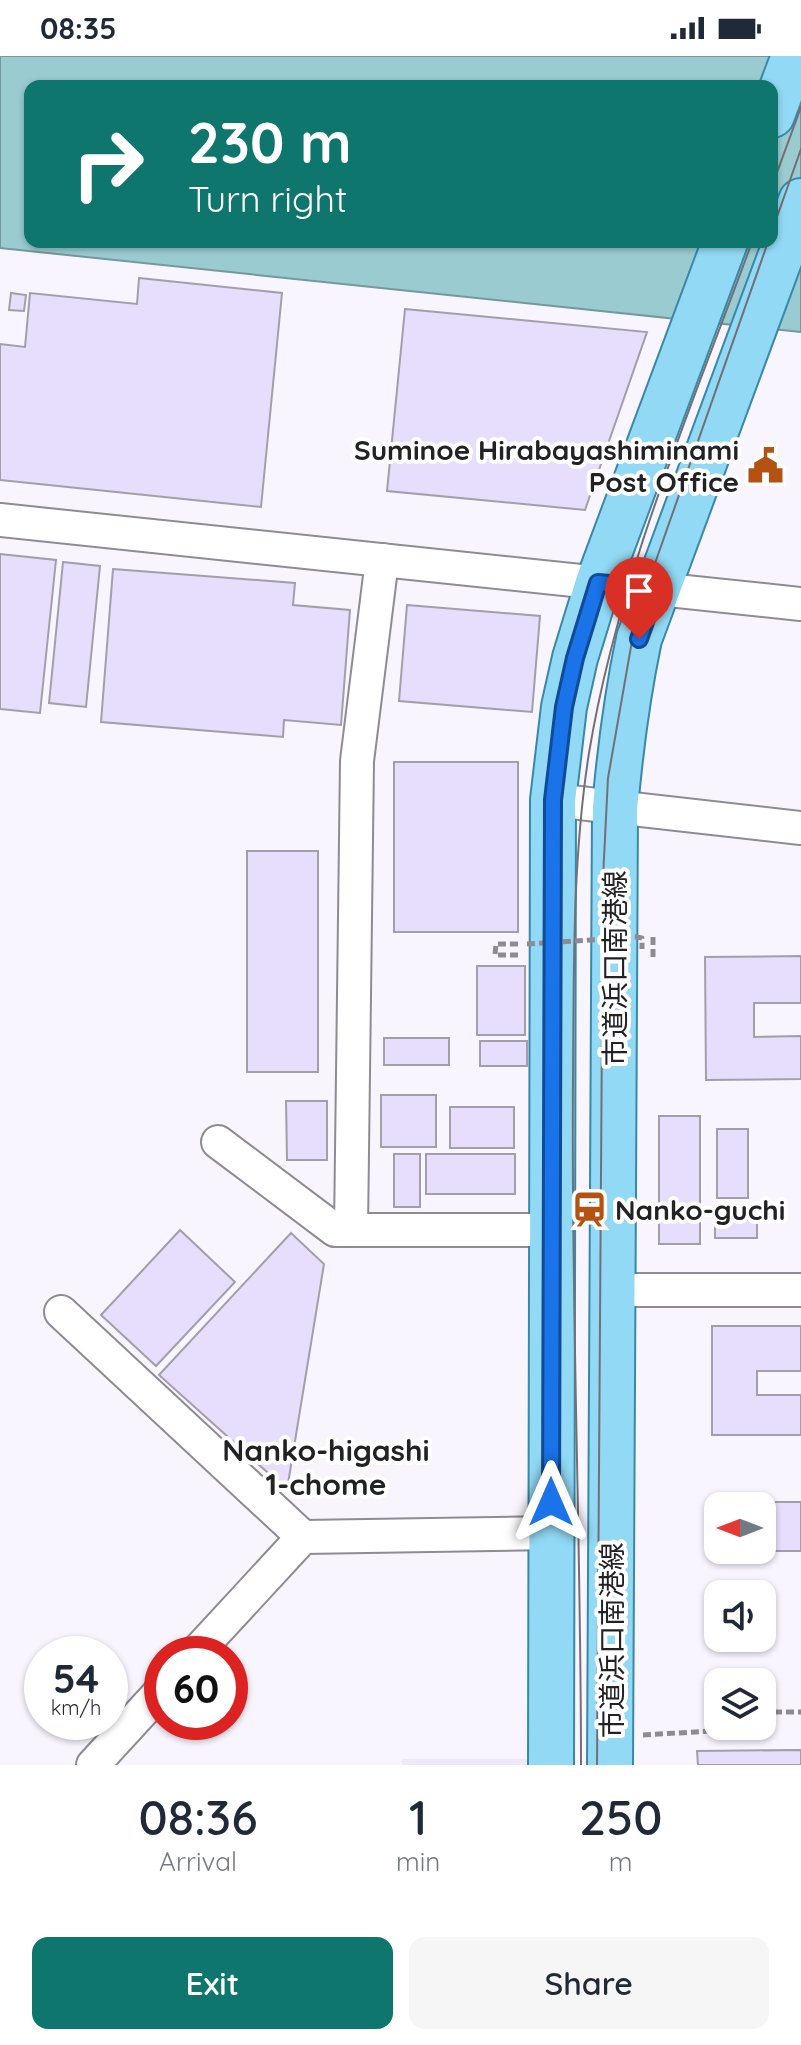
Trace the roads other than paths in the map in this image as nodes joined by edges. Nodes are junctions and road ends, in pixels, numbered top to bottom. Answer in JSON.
{"nodes":[{"id":1,"x":794,"y":56,"type":"edge"},
{"id":2,"x":778,"y":99,"type":"edge"},
{"id":3,"x":801,"y":201,"type":"edge"},
{"id":4,"x":723,"y":248,"type":"edge"},
{"id":5,"x":0,"y":520,"type":"edge"},
{"id":6,"x":382,"y":560,"type":"junction"},
{"id":7,"x":598,"y":583,"type":"junction"},
{"id":8,"x":657,"y":588,"type":"junction"},
{"id":9,"x":801,"y":604,"type":"edge"},
{"id":10,"x":553,"y":800,"type":"junction"},
{"id":11,"x":615,"y":808,"type":"junction"},
{"id":12,"x":801,"y":828,"type":"edge"},
{"id":13,"x":218,"y":1142,"type":"dead end"},
{"id":14,"x":351,"y":1230,"type":"junction"},
{"id":15,"x":550,"y":1230,"type":"junction"},
{"id":16,"x":612,"y":1290,"type":"junction"},
{"id":17,"x":801,"y":1290,"type":"edge"},
{"id":18,"x":61,"y":1312,"type":"dead end"},
{"id":19,"x":551,"y":1533,"type":"junction"},
{"id":20,"x":303,"y":1537,"type":"junction"},
{"id":21,"x":212,"y":1636,"type":"edge"},
{"id":22,"x":144,"y":1710,"type":"edge"},
{"id":23,"x":620,"y":1750,"type":"edge"},
{"id":24,"x":93,"y":1765,"type":"edge"},
{"id":25,"x":551,"y":1765,"type":"edge"}],
"edges":[{"from":1,"to":2,"type":"main road"},
{"from":3,"to":8,"type":"main road","name":"市道浜口南港線"},
{"from":4,"to":7,"type":"main road"},
{"from":5,"to":6,"type":"street"},
{"from":6,"to":7,"type":"street"},
{"from":6,"to":14,"type":"street"},
{"from":7,"to":8,"type":"street"},
{"from":7,"to":10,"type":"main road"},
{"from":8,"to":9,"type":"street"},
{"from":8,"to":11,"type":"main road","name":"市道浜口南港線"},
{"from":10,"to":11,"type":"street"},
{"from":10,"to":15,"type":"main road"},
{"from":11,"to":12,"type":"street"},
{"from":11,"to":16,"type":"main road","name":"市道浜口南港線"},
{"from":13,"to":14,"type":"street"},
{"from":14,"to":15,"type":"street"},
{"from":15,"to":19,"type":"main road"},
{"from":16,"to":17,"type":"street"},
{"from":16,"to":23,"type":"main road","name":"市道浜口南港線"},
{"from":18,"to":20,"type":"street"},
{"from":19,"to":20,"type":"street"},
{"from":19,"to":25,"type":"main road"},
{"from":20,"to":21,"type":"street"},
{"from":22,"to":24,"type":"street"}]}
